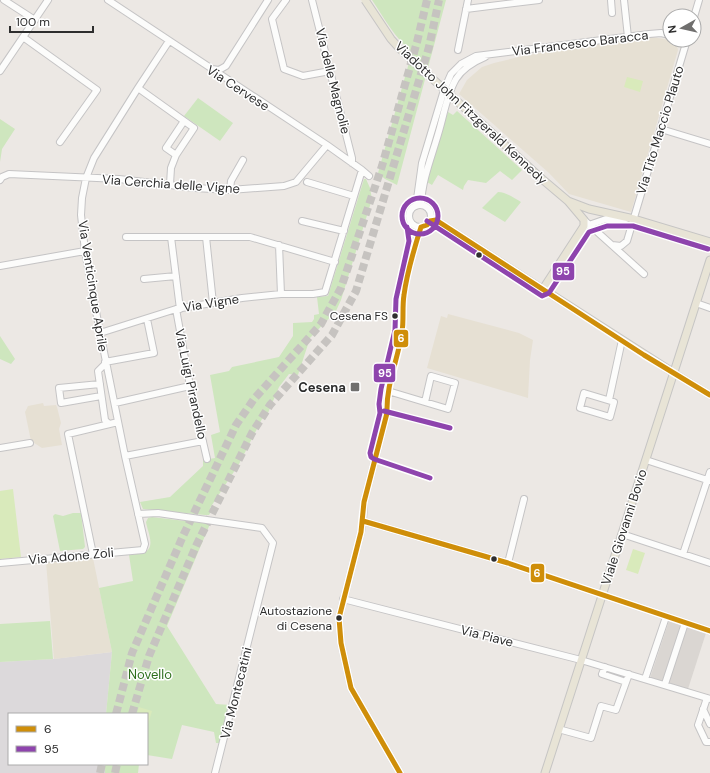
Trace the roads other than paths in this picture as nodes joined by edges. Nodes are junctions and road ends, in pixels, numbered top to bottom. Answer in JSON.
{"nodes":[{"id":1,"x":4,"y":0,"type":"edge"},
{"id":2,"x":48,"y":0,"type":"edge"},
{"id":3,"x":108,"y":0,"type":"edge"},
{"id":4,"x":268,"y":0,"type":"edge"},
{"id":5,"x":286,"y":0,"type":"edge"},
{"id":6,"x":312,"y":0,"type":"edge"},
{"id":7,"x":365,"y":0,"type":"edge"},
{"id":8,"x":468,"y":0,"type":"edge"},
{"id":9,"x":539,"y":0,"type":"edge"},
{"id":10,"x":611,"y":0,"type":"edge"},
{"id":11,"x":624,"y":0,"type":"edge"},
{"id":12,"x":496,"y":3,"type":"edge"},
{"id":13,"x":466,"y":9,"type":"junction"},
{"id":14,"x":612,"y":13,"type":"dead end"},
{"id":15,"x":35,"y":20,"type":"junction"},
{"id":16,"x":662,"y":34,"type":"edge"},
{"id":17,"x":23,"y":37,"type":"junction"},
{"id":18,"x":628,"y":37,"type":"junction"},
{"id":19,"x":170,"y":41,"type":"junction"},
{"id":20,"x":684,"y":48,"type":"edge"},
{"id":21,"x":458,"y":50,"type":"dead end"},
{"id":22,"x":226,"y":66,"type":"junction"},
{"id":23,"x":210,"y":69,"type":"junction"},
{"id":24,"x":0,"y":71,"type":"edge"},
{"id":25,"x":330,"y":71,"type":"junction"},
{"id":26,"x":225,"y":79,"type":"junction"},
{"id":27,"x":138,"y":88,"type":"junction"},
{"id":28,"x":184,"y":121,"type":"junction"},
{"id":29,"x":661,"y":129,"type":"junction"},
{"id":30,"x":60,"y":142,"type":"dead end"},
{"id":31,"x":710,"y":144,"type":"edge"},
{"id":32,"x":327,"y":145,"type":"junction"},
{"id":33,"x":176,"y":155,"type":"junction"},
{"id":34,"x":244,"y":160,"type":"dead end"},
{"id":35,"x":352,"y":163,"type":"junction"},
{"id":36,"x":362,"y":170,"type":"junction"},
{"id":37,"x":369,"y":176,"type":"dead end"},
{"id":38,"x":86,"y":178,"type":"junction"},
{"id":39,"x":0,"y":180,"type":"edge"},
{"id":40,"x":307,"y":182,"type":"dead end"},
{"id":41,"x":170,"y":184,"type":"junction"},
{"id":42,"x":230,"y":190,"type":"junction"},
{"id":43,"x":354,"y":196,"type":"junction"},
{"id":44,"x":568,"y":201,"type":"junction"},
{"id":45,"x":419,"y":206,"type":"junction"},
{"id":46,"x":432,"y":219,"type":"junction"},
{"id":47,"x":634,"y":219,"type":"junction"},
{"id":48,"x":302,"y":221,"type":"dead end"},
{"id":49,"x":586,"y":224,"type":"junction"},
{"id":50,"x":417,"y":226,"type":"junction"},
{"id":51,"x":344,"y":231,"type":"junction"},
{"id":52,"x":126,"y":237,"type":"dead end"},
{"id":53,"x":171,"y":237,"type":"junction"},
{"id":54,"x":206,"y":237,"type":"junction"},
{"id":55,"x":710,"y":242,"type":"edge"},
{"id":56,"x":279,"y":245,"type":"junction"},
{"id":57,"x":612,"y":245,"type":"junction"},
{"id":58,"x":85,"y":251,"type":"junction"},
{"id":59,"x":710,"y":260,"type":"edge"},
{"id":60,"x":335,"y":262,"type":"junction"},
{"id":61,"x":0,"y":266,"type":"edge"},
{"id":62,"x":644,"y":274,"type":"dead end"},
{"id":63,"x":176,"y":276,"type":"junction"},
{"id":64,"x":144,"y":279,"type":"dead end"},
{"id":65,"x":543,"y":289,"type":"junction"},
{"id":66,"x":281,"y":294,"type":"junction"},
{"id":67,"x":213,"y":303,"type":"junction"},
{"id":68,"x":696,"y":303,"type":"junction"},
{"id":69,"x":710,"y":308,"type":"edge"},
{"id":70,"x":178,"y":309,"type":"junction"},
{"id":71,"x":147,"y":319,"type":"junction"},
{"id":72,"x":100,"y":333,"type":"junction"},
{"id":73,"x":622,"y":340,"type":"junction"},
{"id":74,"x":106,"y":363,"type":"junction"},
{"id":75,"x":674,"y":373,"type":"junction"},
{"id":76,"x":100,"y":384,"type":"junction"},
{"id":77,"x":190,"y":386,"type":"junction"},
{"id":78,"x":388,"y":391,"type":"junction"},
{"id":79,"x":710,"y":395,"type":"edge"},
{"id":80,"x":102,"y":396,"type":"junction"},
{"id":81,"x":609,"y":400,"type":"junction"},
{"id":82,"x":424,"y":402,"type":"junction"},
{"id":83,"x":114,"y":403,"type":"junction"},
{"id":84,"x":118,"y":422,"type":"junction"},
{"id":85,"x":109,"y":424,"type":"junction"},
{"id":86,"x":203,"y":441,"type":"junction"},
{"id":87,"x":30,"y":443,"type":"dead end"},
{"id":88,"x":0,"y":448,"type":"edge"},
{"id":89,"x":125,"y":456,"type":"junction"},
{"id":90,"x":207,"y":458,"type":"dead end"},
{"id":91,"x":646,"y":460,"type":"junction"},
{"id":92,"x":710,"y":472,"type":"edge"},
{"id":93,"x":709,"y":481,"type":"edge"},
{"id":94,"x":524,"y":499,"type":"dead end"},
{"id":95,"x":138,"y":514,"type":"junction"},
{"id":96,"x":363,"y":521,"type":"junction"},
{"id":97,"x":622,"y":534,"type":"junction"},
{"id":98,"x":143,"y":550,"type":"joint"},
{"id":99,"x":93,"y":554,"type":"junction"},
{"id":100,"x":683,"y":554,"type":"junction"},
{"id":101,"x":0,"y":563,"type":"edge"},
{"id":102,"x":508,"y":563,"type":"junction"},
{"id":103,"x":710,"y":563,"type":"edge"},
{"id":104,"x":602,"y":596,"type":"junction"},
{"id":105,"x":343,"y":599,"type":"junction"},
{"id":106,"x":666,"y":617,"type":"junction"},
{"id":107,"x":685,"y":623,"type":"junction"},
{"id":108,"x":710,"y":632,"type":"edge"},
{"id":109,"x":581,"y":660,"type":"junction"},
{"id":110,"x":605,"y":667,"type":"junction"},
{"id":111,"x":630,"y":674,"type":"junction"},
{"id":112,"x":645,"y":678,"type":"junction"},
{"id":113,"x":626,"y":682,"type":"junction"},
{"id":114,"x":665,"y":684,"type":"junction"},
{"id":115,"x":709,"y":698,"type":"edge"},
{"id":116,"x":703,"y":710,"type":"junction"},
{"id":117,"x":710,"y":724,"type":"edge"},
{"id":118,"x":562,"y":730,"type":"dead end"},
{"id":119,"x":710,"y":742,"type":"edge"},
{"id":120,"x":215,"y":773,"type":"edge"},
{"id":121,"x":400,"y":773,"type":"edge"},
{"id":122,"x":545,"y":773,"type":"edge"}],
"edges":[{"from":1,"to":15,"type":"street"},
{"from":2,"to":15,"type":"street"},
{"from":3,"to":19,"type":"street","name":"Via Cervese"},
{"from":4,"to":22,"type":"street"},
{"from":5,"to":25,"type":"street"},
{"from":6,"to":25,"type":"street","name":"Via delle Magnolie"},
{"from":7,"to":44,"type":"main road","name":"Viadotto John Fitzgerald Kennedy","bridge":true},
{"from":8,"to":13,"type":"street"},
{"from":9,"to":12,"type":"street"},
{"from":10,"to":14,"type":"street"},
{"from":11,"to":18,"type":"street"},
{"from":12,"to":13,"type":"street"},
{"from":13,"to":21,"type":"street"},
{"from":15,"to":17,"type":"street"},
{"from":16,"to":18,"type":"street","name":"Via Francesco Baracca"},
{"from":17,"to":24,"type":"street"},
{"from":17,"to":30,"type":"street"},
{"from":18,"to":45,"type":"street","name":"Via Francesco Baracca"},
{"from":19,"to":23,"type":"street","name":"Via Cervese"},
{"from":19,"to":27,"type":"street","name":"Via Venticinque Aprile"},
{"from":20,"to":29,"type":"street","name":"Via Tito Maccio Plauto"},
{"from":22,"to":23,"type":"street"},
{"from":22,"to":26,"type":"street"},
{"from":23,"to":26,"type":"street","name":"Via Cervese"},
{"from":25,"to":35,"type":"street","name":"Via delle Magnolie"},
{"from":26,"to":32,"type":"street","name":"Via Cervese"},
{"from":27,"to":28,"type":"street"},
{"from":27,"to":38,"type":"street","name":"Via Venticinque Aprile"},
{"from":28,"to":33,"type":"street"},
{"from":28,"to":33,"type":"street"},
{"from":29,"to":31,"type":"street"},
{"from":29,"to":47,"type":"street","name":"Via Tito Maccio Plauto"},
{"from":32,"to":35,"type":"street","name":"Via Cervese"},
{"from":32,"to":42,"type":"street","name":"Via Cerchia delle Vigne"},
{"from":33,"to":41,"type":"street"},
{"from":34,"to":42,"type":"street"},
{"from":35,"to":36,"type":"street","name":"Via Cervese"},
{"from":36,"to":37,"type":"street","name":"Via Cervese"},
{"from":36,"to":43,"type":"street"},
{"from":38,"to":39,"type":"street","name":"Via Cerchia delle Vigne"},
{"from":38,"to":41,"type":"street","name":"Via Cerchia delle Vigne"},
{"from":38,"to":58,"type":"street","name":"Via Venticinque Aprile"},
{"from":40,"to":43,"type":"street"},
{"from":41,"to":42,"type":"street","name":"Via Cerchia delle Vigne"},
{"from":43,"to":51,"type":"street"},
{"from":44,"to":47,"type":"main road"},
{"from":44,"to":49,"type":"main road"},
{"from":45,"to":46,"type":"street"},
{"from":45,"to":50,"type":"street"},
{"from":46,"to":50,"type":"street"},
{"from":46,"to":65,"type":"street"},
{"from":47,"to":49,"type":"street"},
{"from":47,"to":55,"type":"main road"},
{"from":47,"to":57,"type":"street","name":"Via Tito Maccio Plauto"},
{"from":48,"to":51,"type":"street"},
{"from":49,"to":57,"type":"street"},
{"from":49,"to":65,"type":"main road"},
{"from":50,"to":78,"type":"street"},
{"from":51,"to":60,"type":"street"},
{"from":52,"to":53,"type":"street"},
{"from":53,"to":54,"type":"street"},
{"from":53,"to":63,"type":"street","name":"Via Luigi Pirandello"},
{"from":54,"to":56,"type":"street"},
{"from":54,"to":67,"type":"street"},
{"from":56,"to":60,"type":"street"},
{"from":56,"to":66,"type":"street"},
{"from":57,"to":62,"type":"street"},
{"from":58,"to":61,"type":"street"},
{"from":58,"to":72,"type":"street","name":"Via Venticinque Aprile"},
{"from":59,"to":68,"type":"main road","name":"Viale Giovanni Bovio"},
{"from":60,"to":66,"type":"street","name":"Via Vigne"},
{"from":63,"to":64,"type":"street"},
{"from":63,"to":70,"type":"street","name":"Via Luigi Pirandello"},
{"from":65,"to":73,"type":"main road"},
{"from":66,"to":67,"type":"street","name":"Via Vigne"},
{"from":67,"to":70,"type":"street","name":"Via Vigne"},
{"from":68,"to":69,"type":"street"},
{"from":68,"to":75,"type":"main road","name":"Viale Giovanni Bovio"},
{"from":70,"to":71,"type":"street","name":"Via Vigne"},
{"from":70,"to":77,"type":"street","name":"Via Luigi Pirandello"},
{"from":71,"to":72,"type":"street","name":"Via Vigne"},
{"from":71,"to":74,"type":"street"},
{"from":72,"to":74,"type":"street","name":"Via Venticinque Aprile"},
{"from":73,"to":75,"type":"main road"},
{"from":73,"to":81,"type":"street"},
{"from":74,"to":76,"type":"street"},
{"from":74,"to":83,"type":"street","name":"Via Venticinque Aprile"},
{"from":75,"to":79,"type":"street"},
{"from":75,"to":91,"type":"main road","name":"Viale Giovanni Bovio"},
{"from":76,"to":80,"type":"street"},
{"from":76,"to":80,"type":"street"},
{"from":77,"to":83,"type":"street"},
{"from":77,"to":86,"type":"street","name":"Via Luigi Pirandello"},
{"from":78,"to":82,"type":"street"},
{"from":78,"to":96,"type":"street"},
{"from":80,"to":85,"type":"street"},
{"from":81,"to":81,"type":"street"},
{"from":82,"to":82,"type":"street"},
{"from":83,"to":84,"type":"street","name":"Via Venticinque Aprile"},
{"from":84,"to":85,"type":"street"},
{"from":84,"to":89,"type":"street","name":"Via Venticinque Aprile"},
{"from":85,"to":99,"type":"street"},
{"from":86,"to":89,"type":"street"},
{"from":86,"to":90,"type":"street","name":"Via Luigi Pirandello"},
{"from":87,"to":88,"type":"street"},
{"from":89,"to":95,"type":"street","name":"Via Venticinque Aprile"},
{"from":91,"to":93,"type":"street"},
{"from":91,"to":97,"type":"main road","name":"Viale Giovanni Bovio"},
{"from":92,"to":93,"type":"street"},
{"from":93,"to":100,"type":"street"},
{"from":94,"to":102,"type":"street"},
{"from":95,"to":98,"type":"street","name":"Via Venticinque Aprile"},
{"from":95,"to":120,"type":"street","name":"Via Montecatini"},
{"from":96,"to":102,"type":"street"},
{"from":96,"to":105,"type":"street"},
{"from":97,"to":100,"type":"street"},
{"from":97,"to":104,"type":"main road","name":"Viale Giovanni Bovio"},
{"from":98,"to":99,"type":"street","name":"Via Adone Zoli"},
{"from":99,"to":101,"type":"street","name":"Via Adone Zoli"},
{"from":100,"to":103,"type":"street"},
{"from":102,"to":104,"type":"street"},
{"from":104,"to":106,"type":"street"},
{"from":104,"to":109,"type":"main road","name":"Viale Giovanni Bovio"},
{"from":105,"to":109,"type":"street","name":"Via Piave"},
{"from":105,"to":121,"type":"street"},
{"from":106,"to":107,"type":"street"},
{"from":106,"to":112,"type":"street"},
{"from":107,"to":108,"type":"street"},
{"from":107,"to":114,"type":"street"},
{"from":109,"to":110,"type":"street","name":"Via Piave"},
{"from":109,"to":122,"type":"main road","name":"Viale Giovanni Bovio"},
{"from":110,"to":111,"type":"street","name":"Via Piave"},
{"from":110,"to":113,"type":"street"},
{"from":111,"to":112,"type":"street","name":"Via Piave"},
{"from":111,"to":113,"type":"street"},
{"from":112,"to":114,"type":"street","name":"Via Piave"},
{"from":113,"to":118,"type":"street"},
{"from":114,"to":115,"type":"street","name":"Via Piave"},
{"from":115,"to":116,"type":"street"},
{"from":116,"to":117,"type":"street"},
{"from":116,"to":119,"type":"street"}]}
